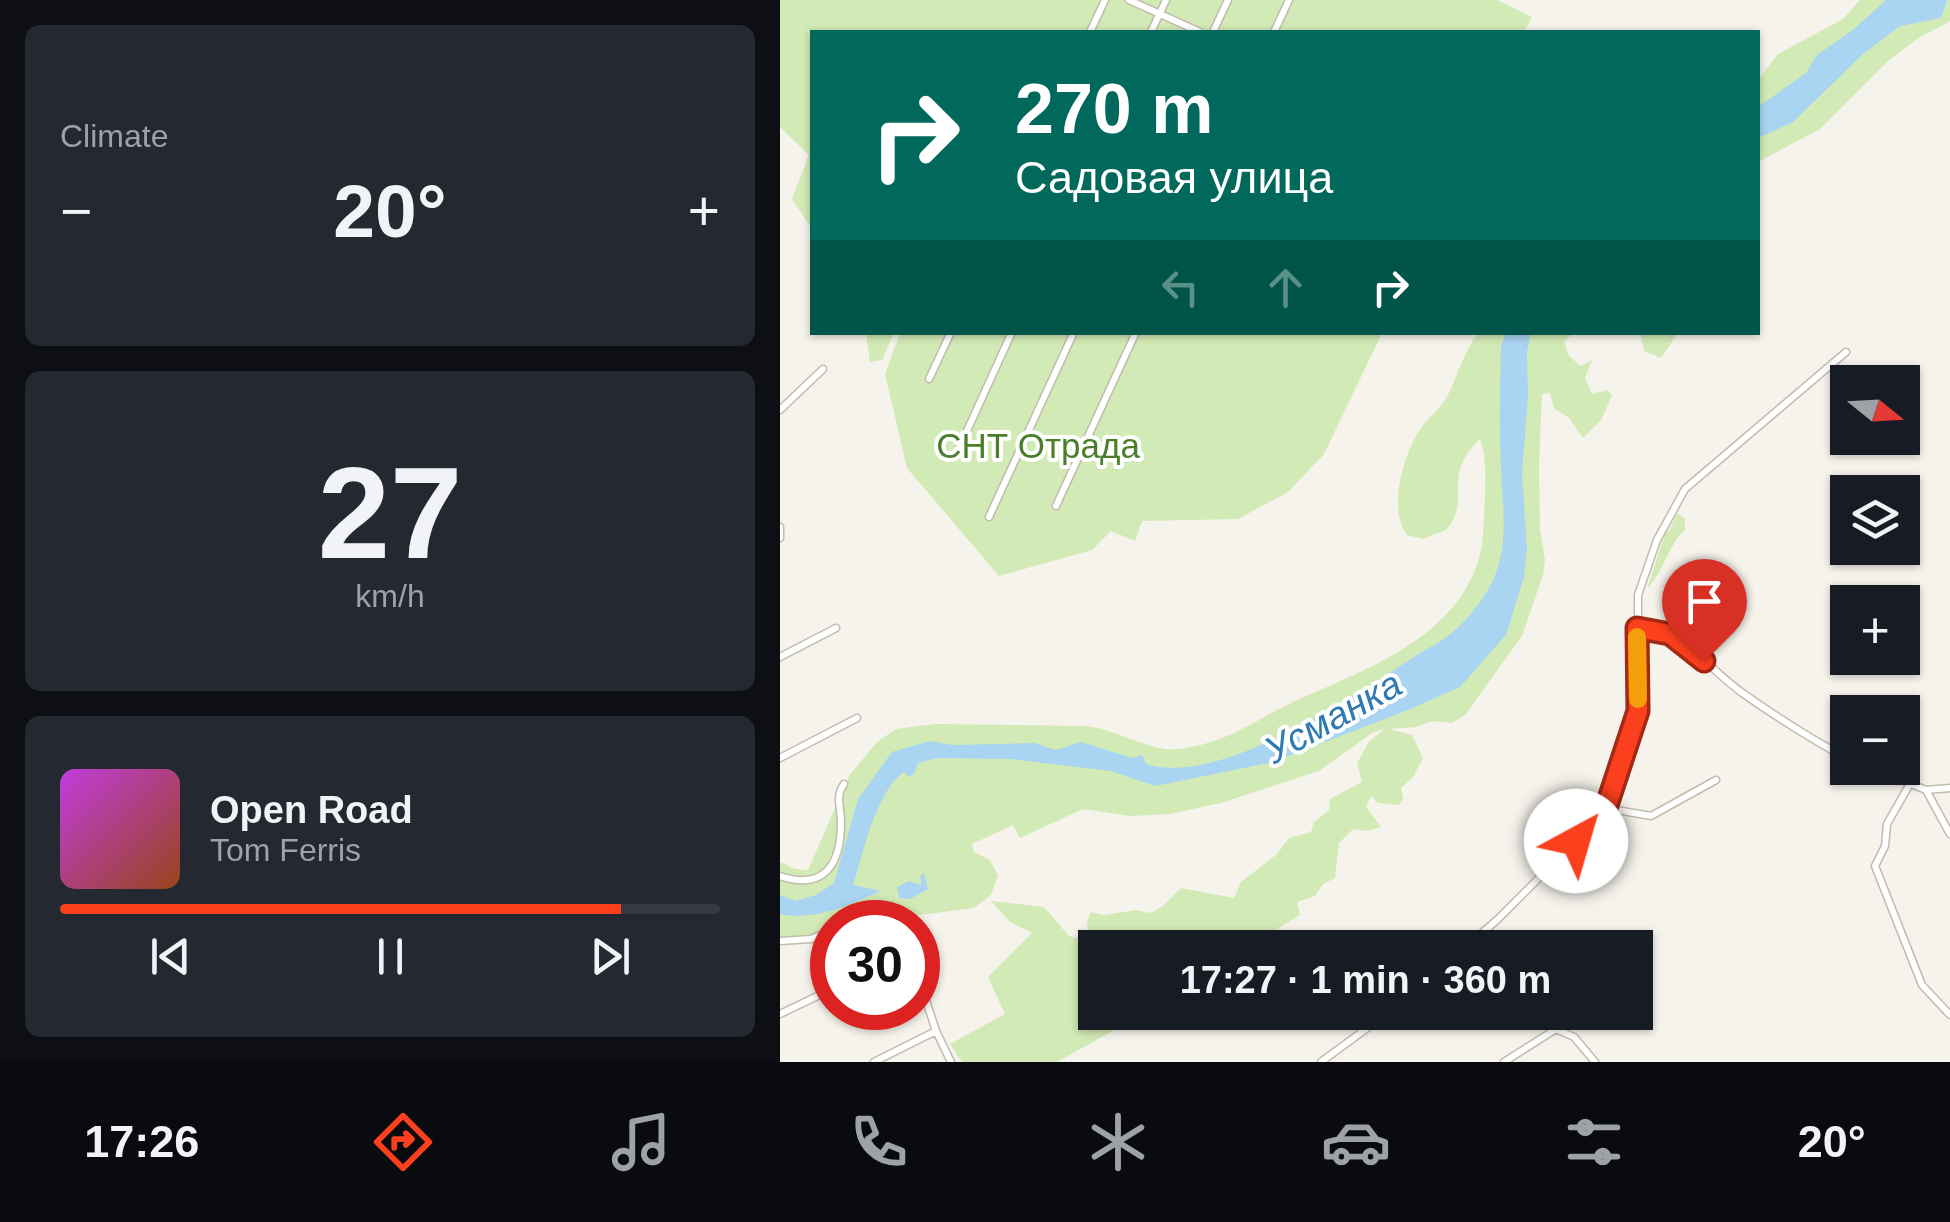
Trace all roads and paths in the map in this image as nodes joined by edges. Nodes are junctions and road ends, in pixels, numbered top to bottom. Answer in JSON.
{"nodes":[{"id":1,"x":1105,"y":0,"type":"edge"},
{"id":2,"x":1129,"y":0,"type":"edge"},
{"id":3,"x":1166,"y":0,"type":"edge"},
{"id":4,"x":1228,"y":0,"type":"edge"},
{"id":5,"x":1290,"y":0,"type":"edge"},
{"id":6,"x":1160,"y":14,"type":"junction"},
{"id":7,"x":1091,"y":30,"type":"edge"},
{"id":8,"x":1152,"y":30,"type":"edge"},
{"id":9,"x":1196,"y":30,"type":"edge"},
{"id":10,"x":1214,"y":30,"type":"edge"},
{"id":11,"x":1275,"y":30,"type":"edge"},
{"id":12,"x":950,"y":335,"type":"edge"},
{"id":13,"x":1011,"y":335,"type":"edge"},
{"id":14,"x":1073,"y":335,"type":"edge"},
{"id":15,"x":1135,"y":335,"type":"edge"},
{"id":16,"x":1846,"y":352,"type":"dead end"},
{"id":17,"x":822,"y":369,"type":"dead end"},
{"id":18,"x":929,"y":379,"type":"dead end"},
{"id":19,"x":780,"y":410,"type":"edge"},
{"id":20,"x":956,"y":455,"type":"dead end"},
{"id":21,"x":1056,"y":506,"type":"dead end"},
{"id":22,"x":989,"y":518,"type":"dead end"},
{"id":23,"x":780,"y":527,"type":"edge"},
{"id":24,"x":780,"y":538,"type":"edge"},
{"id":25,"x":836,"y":628,"type":"dead end"},
{"id":26,"x":1637,"y":628,"type":"junction"},
{"id":27,"x":780,"y":657,"type":"edge"},
{"id":28,"x":858,"y":718,"type":"dead end"},
{"id":29,"x":1830,"y":749,"type":"edge"},
{"id":30,"x":780,"y":758,"type":"edge"},
{"id":31,"x":1716,"y":780,"type":"dead end"},
{"id":32,"x":844,"y":784,"type":"dead end"},
{"id":33,"x":1909,"y":785,"type":"edge"},
{"id":34,"x":1917,"y":785,"type":"edge"},
{"id":35,"x":1950,"y":788,"type":"edge"},
{"id":36,"x":1926,"y":790,"type":"junction"},
{"id":37,"x":1606,"y":808,"type":"junction"},
{"id":38,"x":1950,"y":834,"type":"edge"},
{"id":39,"x":780,"y":876,"type":"edge"},
{"id":40,"x":1485,"y":930,"type":"edge"},
{"id":41,"x":810,"y":939,"type":"edge"},
{"id":42,"x":780,"y":941,"type":"edge"},
{"id":43,"x":810,"y":1000,"type":"edge"},
{"id":44,"x":780,"y":1014,"type":"edge"},
{"id":45,"x":1950,"y":1015,"type":"edge"},
{"id":46,"x":1365,"y":1030,"type":"edge"},
{"id":47,"x":936,"y":1031,"type":"joint"},
{"id":48,"x":874,"y":1062,"type":"edge"},
{"id":49,"x":951,"y":1062,"type":"edge"},
{"id":50,"x":1321,"y":1062,"type":"edge"},
{"id":51,"x":1504,"y":1062,"type":"edge"},
{"id":52,"x":1594,"y":1062,"type":"edge"}],
"edges":[{"from":1,"to":7,"type":"street"},
{"from":2,"to":6,"type":"street"},
{"from":3,"to":6,"type":"street"},
{"from":4,"to":10,"type":"street"},
{"from":5,"to":11,"type":"street"},
{"from":6,"to":8,"type":"street"},
{"from":6,"to":9,"type":"street"},
{"from":12,"to":18,"type":"street"},
{"from":13,"to":20,"type":"street"},
{"from":14,"to":22,"type":"street"},
{"from":15,"to":21,"type":"street"},
{"from":16,"to":26,"type":"street"},
{"from":17,"to":19,"type":"street"},
{"from":23,"to":24,"type":"street"},
{"from":25,"to":27,"type":"street"},
{"from":26,"to":29,"type":"street"},
{"from":26,"to":37,"type":"street"},
{"from":28,"to":30,"type":"street"},
{"from":31,"to":37,"type":"street"},
{"from":32,"to":39,"type":"street"},
{"from":33,"to":45,"type":"street"},
{"from":34,"to":36,"type":"street"},
{"from":35,"to":36,"type":"street"},
{"from":36,"to":38,"type":"street"},
{"from":37,"to":40,"type":"street"},
{"from":41,"to":42,"type":"street"},
{"from":43,"to":44,"type":"street"},
{"from":46,"to":50,"type":"street"},
{"from":47,"to":48,"type":"street"},
{"from":47,"to":49,"type":"street"},
{"from":51,"to":52,"type":"street"}]}
